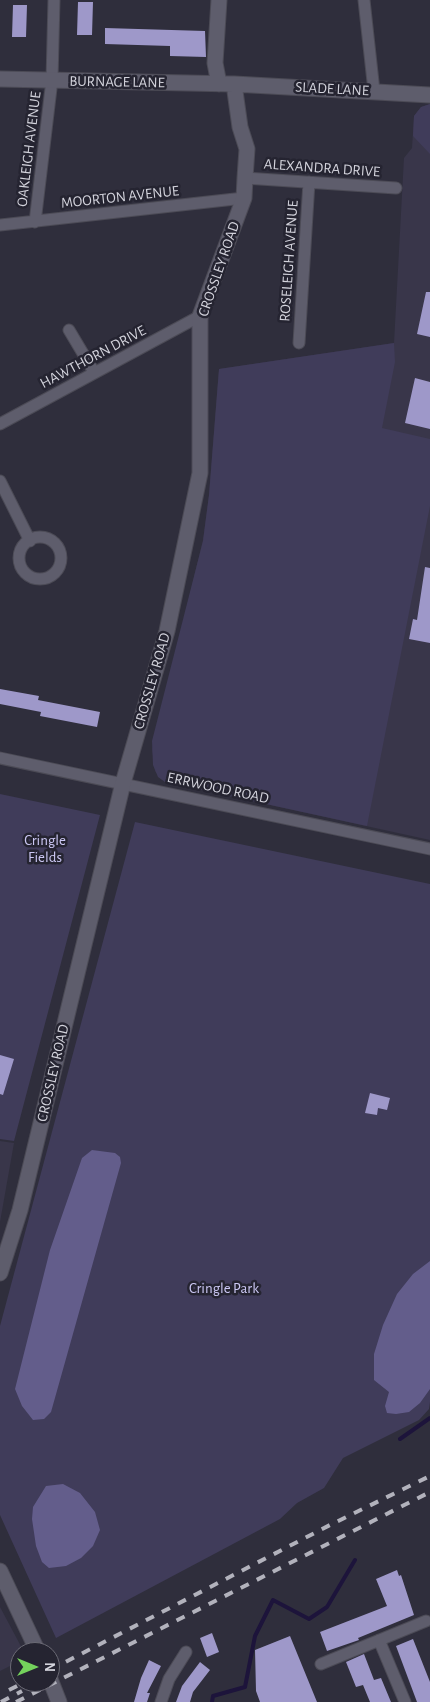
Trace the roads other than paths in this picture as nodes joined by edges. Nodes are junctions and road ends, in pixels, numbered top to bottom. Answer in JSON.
{"nodes":[{"id":1,"x":54,"y":0,"type":"edge"},
{"id":2,"x":219,"y":0,"type":"edge"},
{"id":3,"x":364,"y":0,"type":"edge"},
{"id":4,"x":0,"y":79,"type":"edge"},
{"id":5,"x":52,"y":80,"type":"junction"},
{"id":6,"x":227,"y":84,"type":"junction"},
{"id":7,"x":374,"y":91,"type":"junction"},
{"id":8,"x":430,"y":95,"type":"edge"},
{"id":9,"x":245,"y":178,"type":"junction"},
{"id":10,"x":309,"y":182,"type":"junction"},
{"id":11,"x":396,"y":188,"type":"dead end"},
{"id":12,"x":244,"y":198,"type":"junction"},
{"id":13,"x":35,"y":222,"type":"junction"},
{"id":14,"x":0,"y":226,"type":"edge"},
{"id":15,"x":200,"y":316,"type":"junction"},
{"id":16,"x":69,"y":330,"type":"dead end"},
{"id":17,"x":299,"y":343,"type":"dead end"},
{"id":18,"x":94,"y":372,"type":"junction"},
{"id":19,"x":0,"y":424,"type":"edge"},
{"id":20,"x":0,"y":481,"type":"edge"},
{"id":21,"x":30,"y":541,"type":"dead end"},
{"id":22,"x":0,"y":758,"type":"edge"},
{"id":23,"x":122,"y":783,"type":"junction"},
{"id":24,"x":430,"y":848,"type":"edge"},
{"id":25,"x":0,"y":1273,"type":"edge"},
{"id":26,"x":0,"y":1571,"type":"edge"},
{"id":27,"x":426,"y":1621,"type":"dead end"},
{"id":28,"x":380,"y":1640,"type":"junction"},
{"id":29,"x":33,"y":1642,"type":"edge"},
{"id":30,"x":186,"y":1652,"type":"dead end"},
{"id":31,"x":321,"y":1664,"type":"dead end"},
{"id":32,"x":161,"y":1702,"type":"edge"},
{"id":33,"x":405,"y":1702,"type":"edge"}],
"edges":[{"from":1,"to":5,"type":"street","name":"OAKLEIGH AVENUE"},
{"from":2,"to":6,"type":"street","name":"CROSSLEY ROAD"},
{"from":3,"to":7,"type":"street"},
{"from":4,"to":5,"type":"street","name":"BURNAGE LANE"},
{"from":5,"to":6,"type":"street","name":"BURNAGE LANE"},
{"from":5,"to":13,"type":"street","name":"OAKLEIGH AVENUE"},
{"from":6,"to":7,"type":"street","name":"SLADE LANE"},
{"from":6,"to":9,"type":"street","name":"CROSSLEY ROAD"},
{"from":7,"to":8,"type":"street","name":"SLADE LANE"},
{"from":9,"to":10,"type":"street","name":"ALEXANDRA DRIVE"},
{"from":9,"to":12,"type":"street","name":"CROSSLEY ROAD"},
{"from":10,"to":11,"type":"street","name":"ALEXANDRA DRIVE"},
{"from":10,"to":17,"type":"street","name":"ROSELEIGH AVENUE"},
{"from":12,"to":13,"type":"street","name":"MOORTON AVENUE"},
{"from":12,"to":15,"type":"street","name":"CROSSLEY ROAD"},
{"from":13,"to":14,"type":"street","name":"MOORTON AVENUE"},
{"from":15,"to":18,"type":"street","name":"HAWTHORN DRIVE"},
{"from":15,"to":23,"type":"street","name":"CROSSLEY ROAD"},
{"from":16,"to":18,"type":"street"},
{"from":18,"to":19,"type":"street","name":"HAWTHORN DRIVE"},
{"from":20,"to":21,"type":"street"},
{"from":22,"to":23,"type":"street","name":"ERRWOOD ROAD"},
{"from":23,"to":24,"type":"street","name":"ERRWOOD ROAD"},
{"from":23,"to":25,"type":"street","name":"CROSSLEY ROAD"},
{"from":26,"to":29,"type":"street"},
{"from":27,"to":28,"type":"street"},
{"from":28,"to":31,"type":"street"},
{"from":28,"to":33,"type":"street"},
{"from":30,"to":32,"type":"street"}]}
